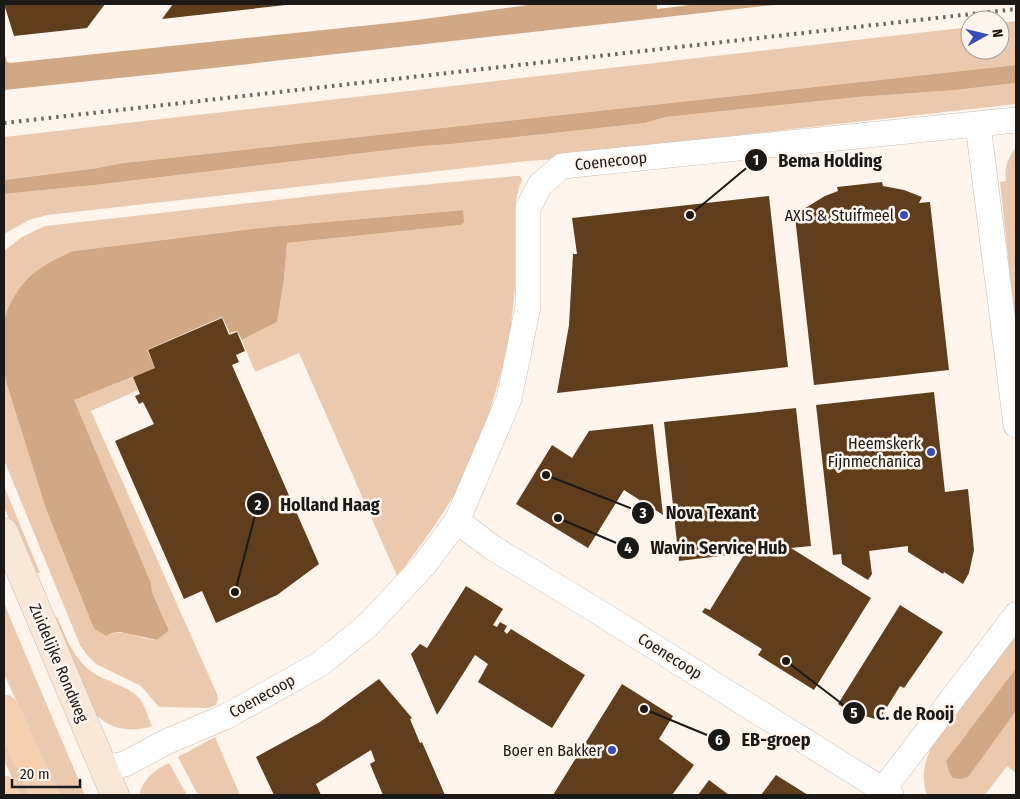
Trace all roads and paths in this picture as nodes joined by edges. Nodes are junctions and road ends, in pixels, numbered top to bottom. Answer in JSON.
{"nodes":[{"id":1,"x":1016,"y":120,"type":"edge"},
{"id":2,"x":978,"y":125,"type":"junction"},
{"id":3,"x":1016,"y":425,"type":"edge"},
{"id":4,"x":457,"y":521,"type":"junction"},
{"id":5,"x":4,"y":532,"type":"edge"},
{"id":6,"x":1016,"y":615,"type":"edge"},
{"id":7,"x":4,"y":709,"type":"edge"},
{"id":8,"x":103,"y":768,"type":"junction"},
{"id":9,"x":4,"y":790,"type":"edge"},
{"id":10,"x":884,"y":793,"type":"edge"},
{"id":11,"x":6,"y":795,"type":"edge"},
{"id":12,"x":44,"y":795,"type":"edge"},
{"id":13,"x":114,"y":795,"type":"edge"}],
"edges":[{"from":1,"to":2,"type":"street","name":"Coenecoop"},
{"from":2,"to":3,"type":"street"},
{"from":2,"to":4,"type":"street","name":"Coenecoop"},
{"from":4,"to":8,"type":"street","name":"Coenecoop"},
{"from":4,"to":10,"type":"street","name":"Coenecoop"},
{"from":5,"to":8,"type":"main road","name":"Zuidelijke Rondweg"},
{"from":6,"to":10,"type":"street","name":"Coenecoop"},
{"from":7,"to":12,"type":"main road"},
{"from":8,"to":13,"type":"main road","name":"Zuidelijke Rondweg"},
{"from":9,"to":11,"type":"main road"}]}
